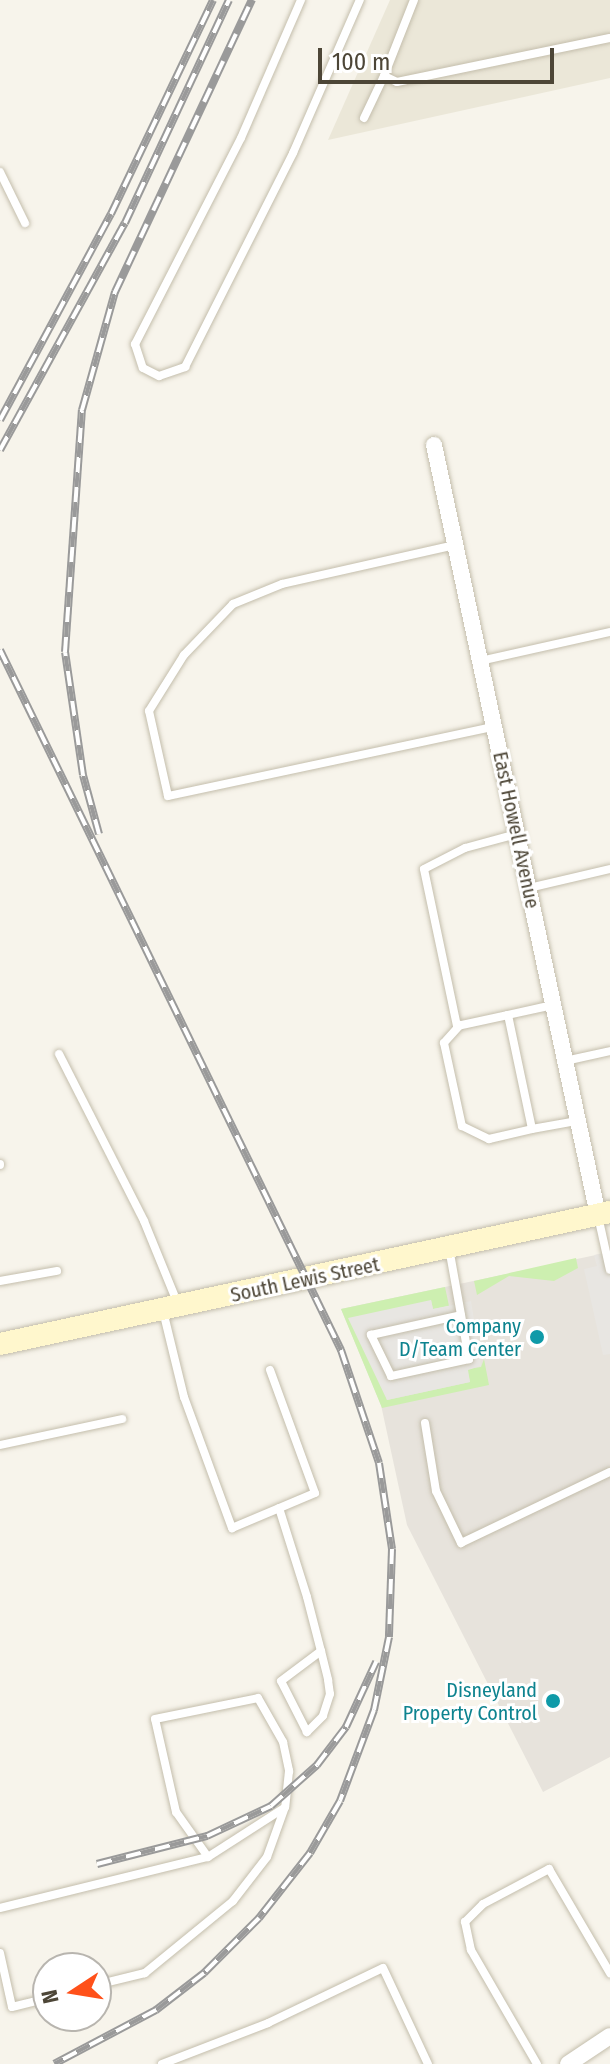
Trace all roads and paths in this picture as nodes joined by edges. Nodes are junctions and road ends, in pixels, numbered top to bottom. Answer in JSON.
{"nodes":[{"id":1,"x":301,"y":0,"type":"edge"},
{"id":2,"x":360,"y":0,"type":"edge"},
{"id":3,"x":414,"y":0,"type":"edge"},
{"id":4,"x":610,"y":38,"type":"edge"},
{"id":5,"x":384,"y":76,"type":"junction"},
{"id":6,"x":364,"y":118,"type":"dead end"},
{"id":7,"x":0,"y":172,"type":"edge"},
{"id":8,"x":25,"y":223,"type":"dead end"},
{"id":9,"x":434,"y":445,"type":"dead end"},
{"id":10,"x":455,"y":545,"type":"junction"},
{"id":11,"x":610,"y":632,"type":"edge"},
{"id":12,"x":480,"y":661,"type":"junction"},
{"id":13,"x":494,"y":727,"type":"junction"},
{"id":14,"x":517,"y":834,"type":"junction"},
{"id":15,"x":610,"y":869,"type":"edge"},
{"id":16,"x":528,"y":888,"type":"junction"},
{"id":17,"x":553,"y":1005,"type":"junction"},
{"id":18,"x":508,"y":1015,"type":"junction"},
{"id":19,"x":460,"y":1025,"type":"junction"},
{"id":20,"x":610,"y":1051,"type":"edge"},
{"id":21,"x":59,"y":1054,"type":"dead end"},
{"id":22,"x":565,"y":1061,"type":"junction"},
{"id":23,"x":578,"y":1121,"type":"junction"},
{"id":24,"x":532,"y":1129,"type":"junction"},
{"id":25,"x":604,"y":1213,"type":"edge"},
{"id":26,"x":449,"y":1248,"type":"junction"},
{"id":27,"x":610,"y":1270,"type":"edge"},
{"id":28,"x":57,"y":1271,"type":"dead end"},
{"id":29,"x":0,"y":1281,"type":"edge"},
{"id":30,"x":171,"y":1309,"type":"junction"},
{"id":31,"x":461,"y":1315,"type":"junction"},
{"id":32,"x":0,"y":1344,"type":"edge"},
{"id":33,"x":270,"y":1370,"type":"dead end"},
{"id":34,"x":122,"y":1419,"type":"dead end"},
{"id":35,"x":425,"y":1423,"type":"dead end"},
{"id":36,"x":0,"y":1445,"type":"edge"},
{"id":37,"x":610,"y":1472,"type":"edge"},
{"id":38,"x":279,"y":1508,"type":"junction"},
{"id":39,"x":321,"y":1651,"type":"junction"},
{"id":40,"x":285,"y":1807,"type":"junction"},
{"id":41,"x":208,"y":1857,"type":"junction"},
{"id":42,"x":0,"y":1908,"type":"edge"},
{"id":43,"x":0,"y":1953,"type":"edge"},
{"id":44,"x":610,"y":1973,"type":"edge"},
{"id":45,"x":112,"y":1981,"type":"edge"},
{"id":46,"x":32,"y":2002,"type":"edge"},
{"id":47,"x":610,"y":2036,"type":"edge"},
{"id":48,"x":162,"y":2064,"type":"edge"},
{"id":49,"x":428,"y":2064,"type":"edge"},
{"id":50,"x":537,"y":2064,"type":"edge"},
{"id":51,"x":568,"y":2064,"type":"edge"}],
"edges":[{"from":1,"to":2,"type":"lane"},
{"from":3,"to":5,"type":"lane"},
{"from":4,"to":5,"type":"lane"},
{"from":5,"to":6,"type":"lane"},
{"from":7,"to":8,"type":"lane"},
{"from":9,"to":10,"type":"street","name":"East Howell Avenue"},
{"from":10,"to":12,"type":"street","name":"East Howell Avenue"},
{"from":10,"to":13,"type":"lane"},
{"from":11,"to":12,"type":"lane"},
{"from":12,"to":13,"type":"street","name":"East Howell Avenue"},
{"from":13,"to":14,"type":"street","name":"East Howell Avenue"},
{"from":14,"to":16,"type":"street","name":"East Howell Avenue"},
{"from":14,"to":19,"type":"lane"},
{"from":15,"to":16,"type":"lane"},
{"from":16,"to":17,"type":"street","name":"East Howell Avenue"},
{"from":17,"to":18,"type":"lane"},
{"from":17,"to":22,"type":"street","name":"East Howell Avenue"},
{"from":18,"to":19,"type":"lane"},
{"from":18,"to":24,"type":"lane"},
{"from":19,"to":24,"type":"lane"},
{"from":20,"to":22,"type":"lane"},
{"from":21,"to":30,"type":"lane"},
{"from":22,"to":23,"type":"street","name":"East Howell Avenue"},
{"from":23,"to":24,"type":"lane"},
{"from":23,"to":25,"type":"street","name":"East Howell Avenue"},
{"from":25,"to":26,"type":"main road","name":"South Lewis Street"},
{"from":25,"to":27,"type":"lane"},
{"from":26,"to":30,"type":"main road","name":"South Lewis Street"},
{"from":26,"to":31,"type":"lane"},
{"from":28,"to":29,"type":"lane"},
{"from":30,"to":32,"type":"main road","name":"South Lewis Street"},
{"from":30,"to":38,"type":"lane"},
{"from":31,"to":31,"type":"lane"},
{"from":33,"to":38,"type":"lane"},
{"from":34,"to":36,"type":"lane"},
{"from":35,"to":37,"type":"lane"},
{"from":38,"to":39,"type":"lane"},
{"from":39,"to":39,"type":"lane"},
{"from":40,"to":41,"type":"lane"},
{"from":40,"to":41,"type":"lane"},
{"from":40,"to":45,"type":"lane"},
{"from":41,"to":42,"type":"lane"},
{"from":43,"to":46,"type":"lane"},
{"from":44,"to":50,"type":"lane"},
{"from":47,"to":51,"type":"street"},
{"from":48,"to":49,"type":"lane"}]}
